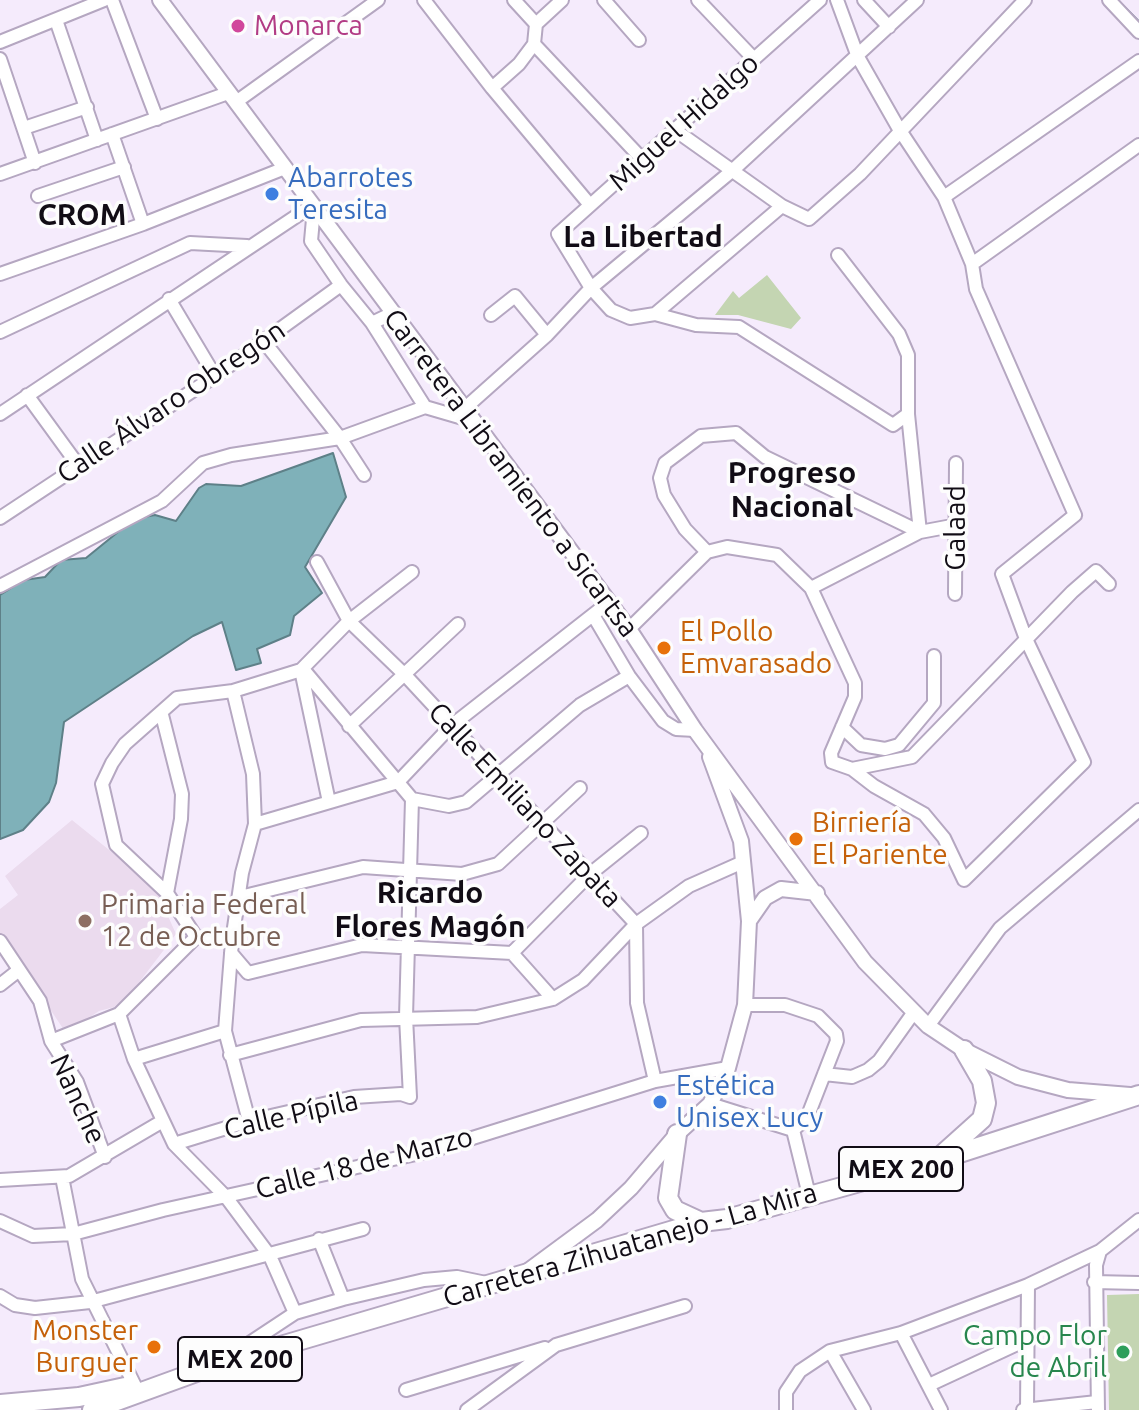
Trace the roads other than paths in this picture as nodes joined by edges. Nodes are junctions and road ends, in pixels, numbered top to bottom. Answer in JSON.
{"nodes":[{"id":1,"x":104,"y":0,"type":"edge"},
{"id":2,"x":112,"y":0,"type":"edge"},
{"id":3,"x":160,"y":0,"type":"edge"},
{"id":4,"x":378,"y":0,"type":"edge"},
{"id":5,"x":424,"y":0,"type":"edge"},
{"id":6,"x":514,"y":0,"type":"edge"},
{"id":7,"x":562,"y":0,"type":"edge"},
{"id":8,"x":604,"y":0,"type":"edge"},
{"id":9,"x":698,"y":0,"type":"edge"},
{"id":10,"x":820,"y":0,"type":"edge"},
{"id":11,"x":837,"y":0,"type":"edge"},
{"id":12,"x":864,"y":0,"type":"edge"},
{"id":13,"x":917,"y":0,"type":"edge"},
{"id":14,"x":1025,"y":0,"type":"edge"},
{"id":15,"x":1109,"y":0,"type":"edge"},
{"id":16,"x":56,"y":20,"type":"junction"},
{"id":17,"x":536,"y":24,"type":"junction"},
{"id":18,"x":889,"y":27,"type":"junction"},
{"id":19,"x":1139,"y":32,"type":"edge"},
{"id":20,"x":639,"y":40,"type":"dead end"},
{"id":21,"x":0,"y":42,"type":"edge"},
{"id":22,"x":534,"y":44,"type":"junction"},
{"id":23,"x":858,"y":57,"type":"junction"},
{"id":24,"x":0,"y":59,"type":"edge"},
{"id":25,"x":754,"y":59,"type":"junction"},
{"id":26,"x":1139,"y":61,"type":"edge"},
{"id":27,"x":492,"y":88,"type":"junction"},
{"id":28,"x":232,"y":97,"type":"junction"},
{"id":29,"x":87,"y":107,"type":"junction"},
{"id":30,"x":157,"y":119,"type":"junction"},
{"id":31,"x":24,"y":128,"type":"junction"},
{"id":32,"x":899,"y":129,"type":"junction"},
{"id":33,"x":675,"y":130,"type":"junction"},
{"id":34,"x":112,"y":134,"type":"junction"},
{"id":35,"x":97,"y":140,"type":"junction"},
{"id":36,"x":1139,"y":145,"type":"edge"},
{"id":37,"x":642,"y":159,"type":"junction"},
{"id":38,"x":35,"y":163,"type":"junction"},
{"id":39,"x":124,"y":167,"type":"junction"},
{"id":40,"x":285,"y":168,"type":"junction"},
{"id":41,"x":733,"y":170,"type":"junction"},
{"id":42,"x":0,"y":174,"type":"edge"},
{"id":43,"x":38,"y":196,"type":"dead end"},
{"id":44,"x":944,"y":197,"type":"junction"},
{"id":45,"x":590,"y":205,"type":"junction"},
{"id":46,"x":314,"y":206,"type":"junction"},
{"id":47,"x":782,"y":206,"type":"junction"},
{"id":48,"x":143,"y":224,"type":"junction"},
{"id":49,"x":247,"y":246,"type":"junction"},
{"id":50,"x":838,"y":255,"type":"dead end"},
{"id":51,"x":972,"y":264,"type":"junction"},
{"id":52,"x":0,"y":274,"type":"edge"},
{"id":53,"x":341,"y":285,"type":"junction"},
{"id":54,"x":591,"y":288,"type":"junction"},
{"id":55,"x":169,"y":299,"type":"junction"},
{"id":56,"x":393,"y":313,"type":"junction"},
{"id":57,"x":655,"y":314,"type":"junction"},
{"id":58,"x":491,"y":315,"type":"dead end"},
{"id":59,"x":372,"y":323,"type":"junction"},
{"id":60,"x":0,"y":332,"type":"edge"},
{"id":61,"x":547,"y":335,"type":"junction"},
{"id":62,"x":262,"y":339,"type":"junction"},
{"id":63,"x":215,"y":376,"type":"junction"},
{"id":64,"x":27,"y":395,"type":"junction"},
{"id":65,"x":425,"y":407,"type":"junction"},
{"id":66,"x":464,"y":409,"type":"junction"},
{"id":67,"x":0,"y":414,"type":"edge"},
{"id":68,"x":908,"y":414,"type":"junction"},
{"id":69,"x":473,"y":421,"type":"junction"},
{"id":70,"x":340,"y":438,"type":"junction"},
{"id":71,"x":956,"y":463,"type":"dead end"},
{"id":72,"x":78,"y":465,"type":"junction"},
{"id":73,"x":364,"y":475,"type":"dead end"},
{"id":74,"x":0,"y":518,"type":"edge"},
{"id":75,"x":957,"y":525,"type":"junction"},
{"id":76,"x":920,"y":532,"type":"junction"},
{"id":77,"x":707,"y":552,"type":"junction"},
{"id":78,"x":317,"y":562,"type":"dead end"},
{"id":79,"x":412,"y":572,"type":"dead end"},
{"id":80,"x":1109,"y":584,"type":"dead end"},
{"id":81,"x":0,"y":586,"type":"edge"},
{"id":82,"x":811,"y":588,"type":"junction"},
{"id":83,"x":955,"y":594,"type":"dead end"},
{"id":84,"x":608,"y":603,"type":"junction"},
{"id":85,"x":593,"y":615,"type":"junction"},
{"id":86,"x":349,"y":621,"type":"junction"},
{"id":87,"x":458,"y":624,"type":"dead end"},
{"id":88,"x":629,"y":629,"type":"junction"},
{"id":89,"x":1026,"y":639,"type":"junction"},
{"id":90,"x":934,"y":656,"type":"dead end"},
{"id":91,"x":302,"y":670,"type":"junction"},
{"id":92,"x":406,"y":676,"type":"junction"},
{"id":93,"x":629,"y":676,"type":"junction"},
{"id":94,"x":233,"y":691,"type":"junction"},
{"id":95,"x":162,"y":715,"type":"junction"},
{"id":96,"x":349,"y":726,"type":"junction"},
{"id":97,"x":451,"y":726,"type":"junction"},
{"id":98,"x":842,"y":727,"type":"junction"},
{"id":99,"x":695,"y":730,"type":"junction"},
{"id":100,"x":705,"y":743,"type":"junction"},
{"id":101,"x":852,"y":769,"type":"junction"},
{"id":102,"x":496,"y":774,"type":"junction"},
{"id":103,"x":398,"y":782,"type":"junction"},
{"id":104,"x":580,"y":788,"type":"dead end"},
{"id":105,"x":412,"y":799,"type":"junction"},
{"id":106,"x":329,"y":802,"type":"junction"},
{"id":107,"x":1139,"y":810,"type":"edge"},
{"id":108,"x":542,"y":823,"type":"junction"},
{"id":109,"x":255,"y":824,"type":"junction"},
{"id":110,"x":641,"y":833,"type":"dead end"},
{"id":111,"x":743,"y":862,"type":"junction"},
{"id":112,"x":409,"y":868,"type":"junction"},
{"id":113,"x":590,"y":874,"type":"junction"},
{"id":114,"x":167,"y":893,"type":"junction"},
{"id":115,"x":817,"y":893,"type":"junction"},
{"id":116,"x":240,"y":897,"type":"junction"},
{"id":117,"x":749,"y":921,"type":"junction"},
{"id":118,"x":636,"y":924,"type":"junction"},
{"id":119,"x":196,"y":937,"type":"junction"},
{"id":120,"x":0,"y":941,"type":"edge"},
{"id":121,"x":406,"y":946,"type":"junction"},
{"id":122,"x":231,"y":947,"type":"junction"},
{"id":123,"x":512,"y":953,"type":"junction"},
{"id":124,"x":19,"y":970,"type":"junction"},
{"id":125,"x":0,"y":985,"type":"edge"},
{"id":126,"x":553,"y":999,"type":"junction"},
{"id":127,"x":745,"y":1005,"type":"junction"},
{"id":128,"x":914,"y":1012,"type":"junction"},
{"id":129,"x":119,"y":1014,"type":"junction"},
{"id":130,"x":406,"y":1017,"type":"junction"},
{"id":131,"x":928,"y":1026,"type":"junction"},
{"id":132,"x":225,"y":1031,"type":"junction"},
{"id":133,"x":51,"y":1041,"type":"junction"},
{"id":134,"x":964,"y":1050,"type":"junction"},
{"id":135,"x":230,"y":1055,"type":"junction"},
{"id":136,"x":134,"y":1059,"type":"junction"},
{"id":137,"x":728,"y":1068,"type":"junction"},
{"id":138,"x":824,"y":1074,"type":"junction"},
{"id":139,"x":655,"y":1081,"type":"junction"},
{"id":140,"x":1139,"y":1095,"type":"edge"},
{"id":141,"x":710,"y":1104,"type":"junction"},
{"id":142,"x":249,"y":1121,"type":"junction"},
{"id":143,"x":161,"y":1122,"type":"junction"},
{"id":144,"x":793,"y":1130,"type":"junction"},
{"id":145,"x":677,"y":1134,"type":"junction"},
{"id":146,"x":174,"y":1144,"type":"junction"},
{"id":147,"x":105,"y":1157,"type":"junction"},
{"id":148,"x":935,"y":1161,"type":"junction"},
{"id":149,"x":62,"y":1177,"type":"junction"},
{"id":150,"x":0,"y":1180,"type":"edge"},
{"id":151,"x":809,"y":1195,"type":"junction"},
{"id":152,"x":226,"y":1197,"type":"junction"},
{"id":153,"x":1139,"y":1220,"type":"edge"},
{"id":154,"x":0,"y":1221,"type":"edge"},
{"id":155,"x":701,"y":1222,"type":"junction"},
{"id":156,"x":363,"y":1229,"type":"dead end"},
{"id":157,"x":73,"y":1234,"type":"junction"},
{"id":158,"x":319,"y":1239,"type":"junction"},
{"id":159,"x":1100,"y":1251,"type":"junction"},
{"id":160,"x":270,"y":1256,"type":"junction"},
{"id":161,"x":525,"y":1274,"type":"junction"},
{"id":162,"x":1094,"y":1282,"type":"junction"},
{"id":163,"x":1139,"y":1283,"type":"edge"},
{"id":164,"x":489,"y":1284,"type":"junction"},
{"id":165,"x":1028,"y":1285,"type":"junction"},
{"id":166,"x":0,"y":1296,"type":"edge"},
{"id":167,"x":343,"y":1299,"type":"junction"},
{"id":168,"x":90,"y":1302,"type":"junction"},
{"id":169,"x":685,"y":1306,"type":"dead end"},
{"id":170,"x":295,"y":1313,"type":"junction"},
{"id":171,"x":901,"y":1333,"type":"junction"},
{"id":172,"x":1028,"y":1339,"type":"junction"},
{"id":173,"x":556,"y":1345,"type":"junction"},
{"id":174,"x":830,"y":1351,"type":"junction"},
{"id":175,"x":213,"y":1366,"type":"junction"},
{"id":176,"x":929,"y":1385,"type":"junction"},
{"id":177,"x":138,"y":1389,"type":"junction"},
{"id":178,"x":406,"y":1390,"type":"dead end"},
{"id":179,"x":0,"y":1404,"type":"edge"},
{"id":180,"x":84,"y":1406,"type":"edge"},
{"id":181,"x":1098,"y":1406,"type":"edge"},
{"id":182,"x":1026,"y":1409,"type":"edge"},
{"id":183,"x":467,"y":1410,"type":"edge"},
{"id":184,"x":786,"y":1410,"type":"edge"},
{"id":185,"x":864,"y":1410,"type":"edge"},
{"id":186,"x":941,"y":1410,"type":"edge"}],
"edges":[{"from":1,"to":16,"type":"street"},
{"from":2,"to":30,"type":"street"},
{"from":3,"to":28,"type":"main road","name":"Carretera Libramiento a Sicartsa"},
{"from":4,"to":28,"type":"street"},
{"from":5,"to":27,"type":"street"},
{"from":6,"to":17,"type":"street"},
{"from":7,"to":17,"type":"street"},
{"from":8,"to":20,"type":"street"},
{"from":9,"to":25,"type":"street"},
{"from":10,"to":25,"type":"street","name":"Miguel Hidalgo"},
{"from":11,"to":23,"type":"street"},
{"from":12,"to":18,"type":"street"},
{"from":13,"to":18,"type":"street"},
{"from":14,"to":32,"type":"street"},
{"from":15,"to":19,"type":"street"},
{"from":16,"to":21,"type":"street"},
{"from":16,"to":29,"type":"street"},
{"from":17,"to":22,"type":"street"},
{"from":18,"to":23,"type":"street"},
{"from":22,"to":27,"type":"street"},
{"from":22,"to":37,"type":"street"},
{"from":23,"to":32,"type":"street"},
{"from":23,"to":41,"type":"street"},
{"from":24,"to":31,"type":"street"},
{"from":25,"to":33,"type":"street","name":"Miguel Hidalgo"},
{"from":26,"to":44,"type":"street"},
{"from":27,"to":45,"type":"street"},
{"from":28,"to":30,"type":"street"},
{"from":28,"to":40,"type":"main road","name":"Carretera Libramiento a Sicartsa"},
{"from":29,"to":31,"type":"street"},
{"from":29,"to":35,"type":"street"},
{"from":30,"to":34,"type":"street"},
{"from":31,"to":38,"type":"street"},
{"from":32,"to":44,"type":"street"},
{"from":32,"to":47,"type":"street"},
{"from":33,"to":37,"type":"street","name":"Miguel Hidalgo"},
{"from":33,"to":41,"type":"street"},
{"from":34,"to":35,"type":"street"},
{"from":34,"to":39,"type":"street"},
{"from":35,"to":38,"type":"street"},
{"from":36,"to":51,"type":"street"},
{"from":37,"to":45,"type":"street","name":"Miguel Hidalgo"},
{"from":38,"to":42,"type":"street"},
{"from":39,"to":43,"type":"street"},
{"from":39,"to":48,"type":"street"},
{"from":40,"to":46,"type":"main road","name":"Carretera Libramiento a Sicartsa"},
{"from":40,"to":48,"type":"street"},
{"from":41,"to":47,"type":"street"},
{"from":41,"to":54,"type":"street"},
{"from":44,"to":51,"type":"street"},
{"from":45,"to":54,"type":"street","name":"Miguel Hidalgo"},
{"from":46,"to":49,"type":"street"},
{"from":46,"to":53,"type":"street"},
{"from":46,"to":56,"type":"main road","name":"Carretera Libramiento a Sicartsa"},
{"from":47,"to":57,"type":"street"},
{"from":48,"to":52,"type":"street"},
{"from":49,"to":55,"type":"street"},
{"from":49,"to":60,"type":"street"},
{"from":50,"to":68,"type":"street"},
{"from":51,"to":89,"type":"street"},
{"from":53,"to":59,"type":"street"},
{"from":53,"to":62,"type":"street","name":"Calle Álvaro Obregón"},
{"from":54,"to":57,"type":"street"},
{"from":54,"to":61,"type":"street"},
{"from":55,"to":63,"type":"street"},
{"from":55,"to":64,"type":"street"},
{"from":56,"to":59,"type":"street"},
{"from":56,"to":66,"type":"main road","name":"Carretera Libramiento a Sicartsa"},
{"from":57,"to":68,"type":"street"},
{"from":58,"to":61,"type":"street"},
{"from":59,"to":65,"type":"street"},
{"from":61,"to":66,"type":"street"},
{"from":62,"to":63,"type":"street","name":"Calle Álvaro Obregón"},
{"from":62,"to":70,"type":"street"},
{"from":63,"to":72,"type":"street","name":"Calle Álvaro Obregón"},
{"from":64,"to":67,"type":"street"},
{"from":64,"to":72,"type":"street"},
{"from":65,"to":69,"type":"street"},
{"from":65,"to":70,"type":"street"},
{"from":66,"to":69,"type":"main road","name":"Carretera Libramiento a Sicartsa"},
{"from":68,"to":76,"type":"street"},
{"from":69,"to":84,"type":"main road","name":"Carretera Libramiento a Sicartsa"},
{"from":70,"to":73,"type":"street"},
{"from":70,"to":81,"type":"street"},
{"from":71,"to":75,"type":"street","name":"Galaad"},
{"from":72,"to":74,"type":"street","name":"Calle Álvaro Obregón"},
{"from":75,"to":76,"type":"street"},
{"from":75,"to":83,"type":"street","name":"Galaad"},
{"from":76,"to":77,"type":"street"},
{"from":76,"to":82,"type":"street"},
{"from":77,"to":82,"type":"street"},
{"from":77,"to":88,"type":"street"},
{"from":78,"to":86,"type":"street","name":"Calle Emiliano Zapata"},
{"from":79,"to":86,"type":"street"},
{"from":80,"to":89,"type":"street"},
{"from":82,"to":98,"type":"street"},
{"from":84,"to":85,"type":"street"},
{"from":84,"to":88,"type":"main road","name":"Carretera Libramiento a Sicartsa"},
{"from":85,"to":93,"type":"street"},
{"from":85,"to":97,"type":"street"},
{"from":86,"to":91,"type":"street"},
{"from":86,"to":92,"type":"street","name":"Calle Emiliano Zapata"},
{"from":87,"to":92,"type":"street"},
{"from":88,"to":99,"type":"main road","name":"Carretera Libramiento a Sicartsa"},
{"from":89,"to":101,"type":"street"},
{"from":89,"to":101,"type":"street"},
{"from":90,"to":98,"type":"street"},
{"from":91,"to":94,"type":"street"},
{"from":91,"to":96,"type":"street"},
{"from":91,"to":106,"type":"street"},
{"from":92,"to":96,"type":"street"},
{"from":92,"to":97,"type":"street","name":"Calle Emiliano Zapata"},
{"from":93,"to":99,"type":"street"},
{"from":93,"to":102,"type":"street"},
{"from":94,"to":95,"type":"street"},
{"from":94,"to":109,"type":"street"},
{"from":95,"to":114,"type":"street"},
{"from":95,"to":114,"type":"street"},
{"from":96,"to":103,"type":"street"},
{"from":97,"to":102,"type":"street","name":"Calle Emiliano Zapata"},
{"from":97,"to":103,"type":"street"},
{"from":98,"to":101,"type":"street"},
{"from":99,"to":100,"type":"main road","name":"Carretera Libramiento a Sicartsa"},
{"from":100,"to":111,"type":"main road"},
{"from":100,"to":115,"type":"main road","name":"Carretera Libramiento a Sicartsa"},
{"from":102,"to":105,"type":"street"},
{"from":102,"to":108,"type":"street","name":"Calle Emiliano Zapata"},
{"from":103,"to":105,"type":"street"},
{"from":103,"to":106,"type":"street"},
{"from":104,"to":108,"type":"street"},
{"from":105,"to":112,"type":"street"},
{"from":106,"to":109,"type":"street"},
{"from":107,"to":131,"type":"street"},
{"from":108,"to":112,"type":"street"},
{"from":108,"to":113,"type":"street","name":"Calle Emiliano Zapata"},
{"from":109,"to":116,"type":"street"},
{"from":110,"to":113,"type":"street"},
{"from":111,"to":117,"type":"main road"},
{"from":111,"to":118,"type":"street"},
{"from":112,"to":116,"type":"street"},
{"from":112,"to":121,"type":"street"},
{"from":113,"to":118,"type":"street","name":"Calle Emiliano Zapata"},
{"from":113,"to":123,"type":"street"},
{"from":114,"to":119,"type":"street"},
{"from":115,"to":117,"type":"main road"},
{"from":115,"to":128,"type":"main road","name":"Carretera Libramiento a Sicartsa"},
{"from":116,"to":122,"type":"street"},
{"from":117,"to":127,"type":"main road"},
{"from":118,"to":126,"type":"street"},
{"from":118,"to":139,"type":"street","name":"Calle Emiliano Zapata"},
{"from":119,"to":122,"type":"street"},
{"from":119,"to":129,"type":"street"},
{"from":120,"to":124,"type":"street","name":"Nanche"},
{"from":121,"to":122,"type":"street"},
{"from":121,"to":123,"type":"street"},
{"from":121,"to":130,"type":"street"},
{"from":122,"to":132,"type":"street"},
{"from":123,"to":126,"type":"street"},
{"from":124,"to":125,"type":"street"},
{"from":124,"to":133,"type":"street","name":"Nanche"},
{"from":126,"to":130,"type":"street"},
{"from":127,"to":137,"type":"main road"},
{"from":127,"to":138,"type":"street"},
{"from":128,"to":131,"type":"main road","name":"Carretera Libramiento a Sicartsa"},
{"from":128,"to":138,"type":"street"},
{"from":129,"to":133,"type":"street"},
{"from":129,"to":136,"type":"street"},
{"from":130,"to":135,"type":"street"},
{"from":130,"to":142,"type":"street","name":"Calle Pípila"},
{"from":131,"to":134,"type":"main road","name":"Carretera Libramiento a Sicartsa"},
{"from":132,"to":135,"type":"street"},
{"from":132,"to":136,"type":"street"},
{"from":133,"to":147,"type":"street","name":"Nanche"},
{"from":134,"to":140,"type":"main road","name":"Carretera Libramiento a Sicartsa"},
{"from":134,"to":148,"type":"highway"},
{"from":135,"to":142,"type":"street"},
{"from":136,"to":143,"type":"street"},
{"from":137,"to":139,"type":"street","name":"Calle 18 de Marzo"},
{"from":137,"to":141,"type":"main road"},
{"from":138,"to":144,"type":"street"},
{"from":139,"to":152,"type":"street","name":"Calle 18 de Marzo"},
{"from":140,"to":148,"type":"highway","name":"Carretera Zihuatanejo - La Mira","number":"MEX 200"},
{"from":141,"to":144,"type":"street"},
{"from":141,"to":145,"type":"main road"},
{"from":142,"to":146,"type":"street","name":"Calle Pípila"},
{"from":143,"to":146,"type":"street"},
{"from":143,"to":147,"type":"street"},
{"from":144,"to":151,"type":"street"},
{"from":145,"to":155,"type":"highway"},
{"from":145,"to":161,"type":"main road"},
{"from":146,"to":152,"type":"street"},
{"from":147,"to":149,"type":"street"},
{"from":148,"to":151,"type":"highway","name":"Carretera Zihuatanejo - La Mira","number":"MEX 200"},
{"from":149,"to":150,"type":"street"},
{"from":149,"to":157,"type":"street"},
{"from":151,"to":155,"type":"highway","name":"Carretera Zihuatanejo - La Mira","number":"MEX 200"},
{"from":152,"to":157,"type":"street","name":"Calle 18 de Marzo"},
{"from":152,"to":160,"type":"street"},
{"from":153,"to":159,"type":"street"},
{"from":154,"to":157,"type":"street","name":"Calle 18 de Marzo"},
{"from":155,"to":161,"type":"highway","name":"Carretera Zihuatanejo - La Mira","number":"MEX 200"},
{"from":156,"to":158,"type":"street"},
{"from":157,"to":168,"type":"street"},
{"from":158,"to":160,"type":"street"},
{"from":158,"to":167,"type":"street"},
{"from":159,"to":162,"type":"street"},
{"from":159,"to":165,"type":"street"},
{"from":160,"to":168,"type":"street"},
{"from":160,"to":170,"type":"street"},
{"from":161,"to":164,"type":"highway","name":"Carretera Zihuatanejo - La Mira","number":"MEX 200"},
{"from":162,"to":163,"type":"street"},
{"from":162,"to":181,"type":"street"},
{"from":164,"to":167,"type":"street"},
{"from":164,"to":175,"type":"highway","name":"Carretera Zihuatanejo - La Mira","number":"MEX 200"},
{"from":165,"to":171,"type":"street"},
{"from":165,"to":172,"type":"street"},
{"from":166,"to":168,"type":"street"},
{"from":167,"to":170,"type":"street"},
{"from":168,"to":177,"type":"street"},
{"from":169,"to":173,"type":"street"},
{"from":170,"to":175,"type":"street"},
{"from":171,"to":174,"type":"street"},
{"from":171,"to":176,"type":"street"},
{"from":172,"to":176,"type":"street"},
{"from":172,"to":182,"type":"street"},
{"from":173,"to":178,"type":"street"},
{"from":173,"to":183,"type":"street"},
{"from":174,"to":184,"type":"street"},
{"from":174,"to":185,"type":"street"},
{"from":175,"to":177,"type":"highway","name":"Carretera Zihuatanejo - La Mira","number":"MEX 200"},
{"from":176,"to":186,"type":"street"},
{"from":177,"to":180,"type":"highway","number":"MEX 200"},
{"from":179,"to":180,"type":"highway","number":"MEX 200"},
{"from":181,"to":182,"type":"street"}]}
